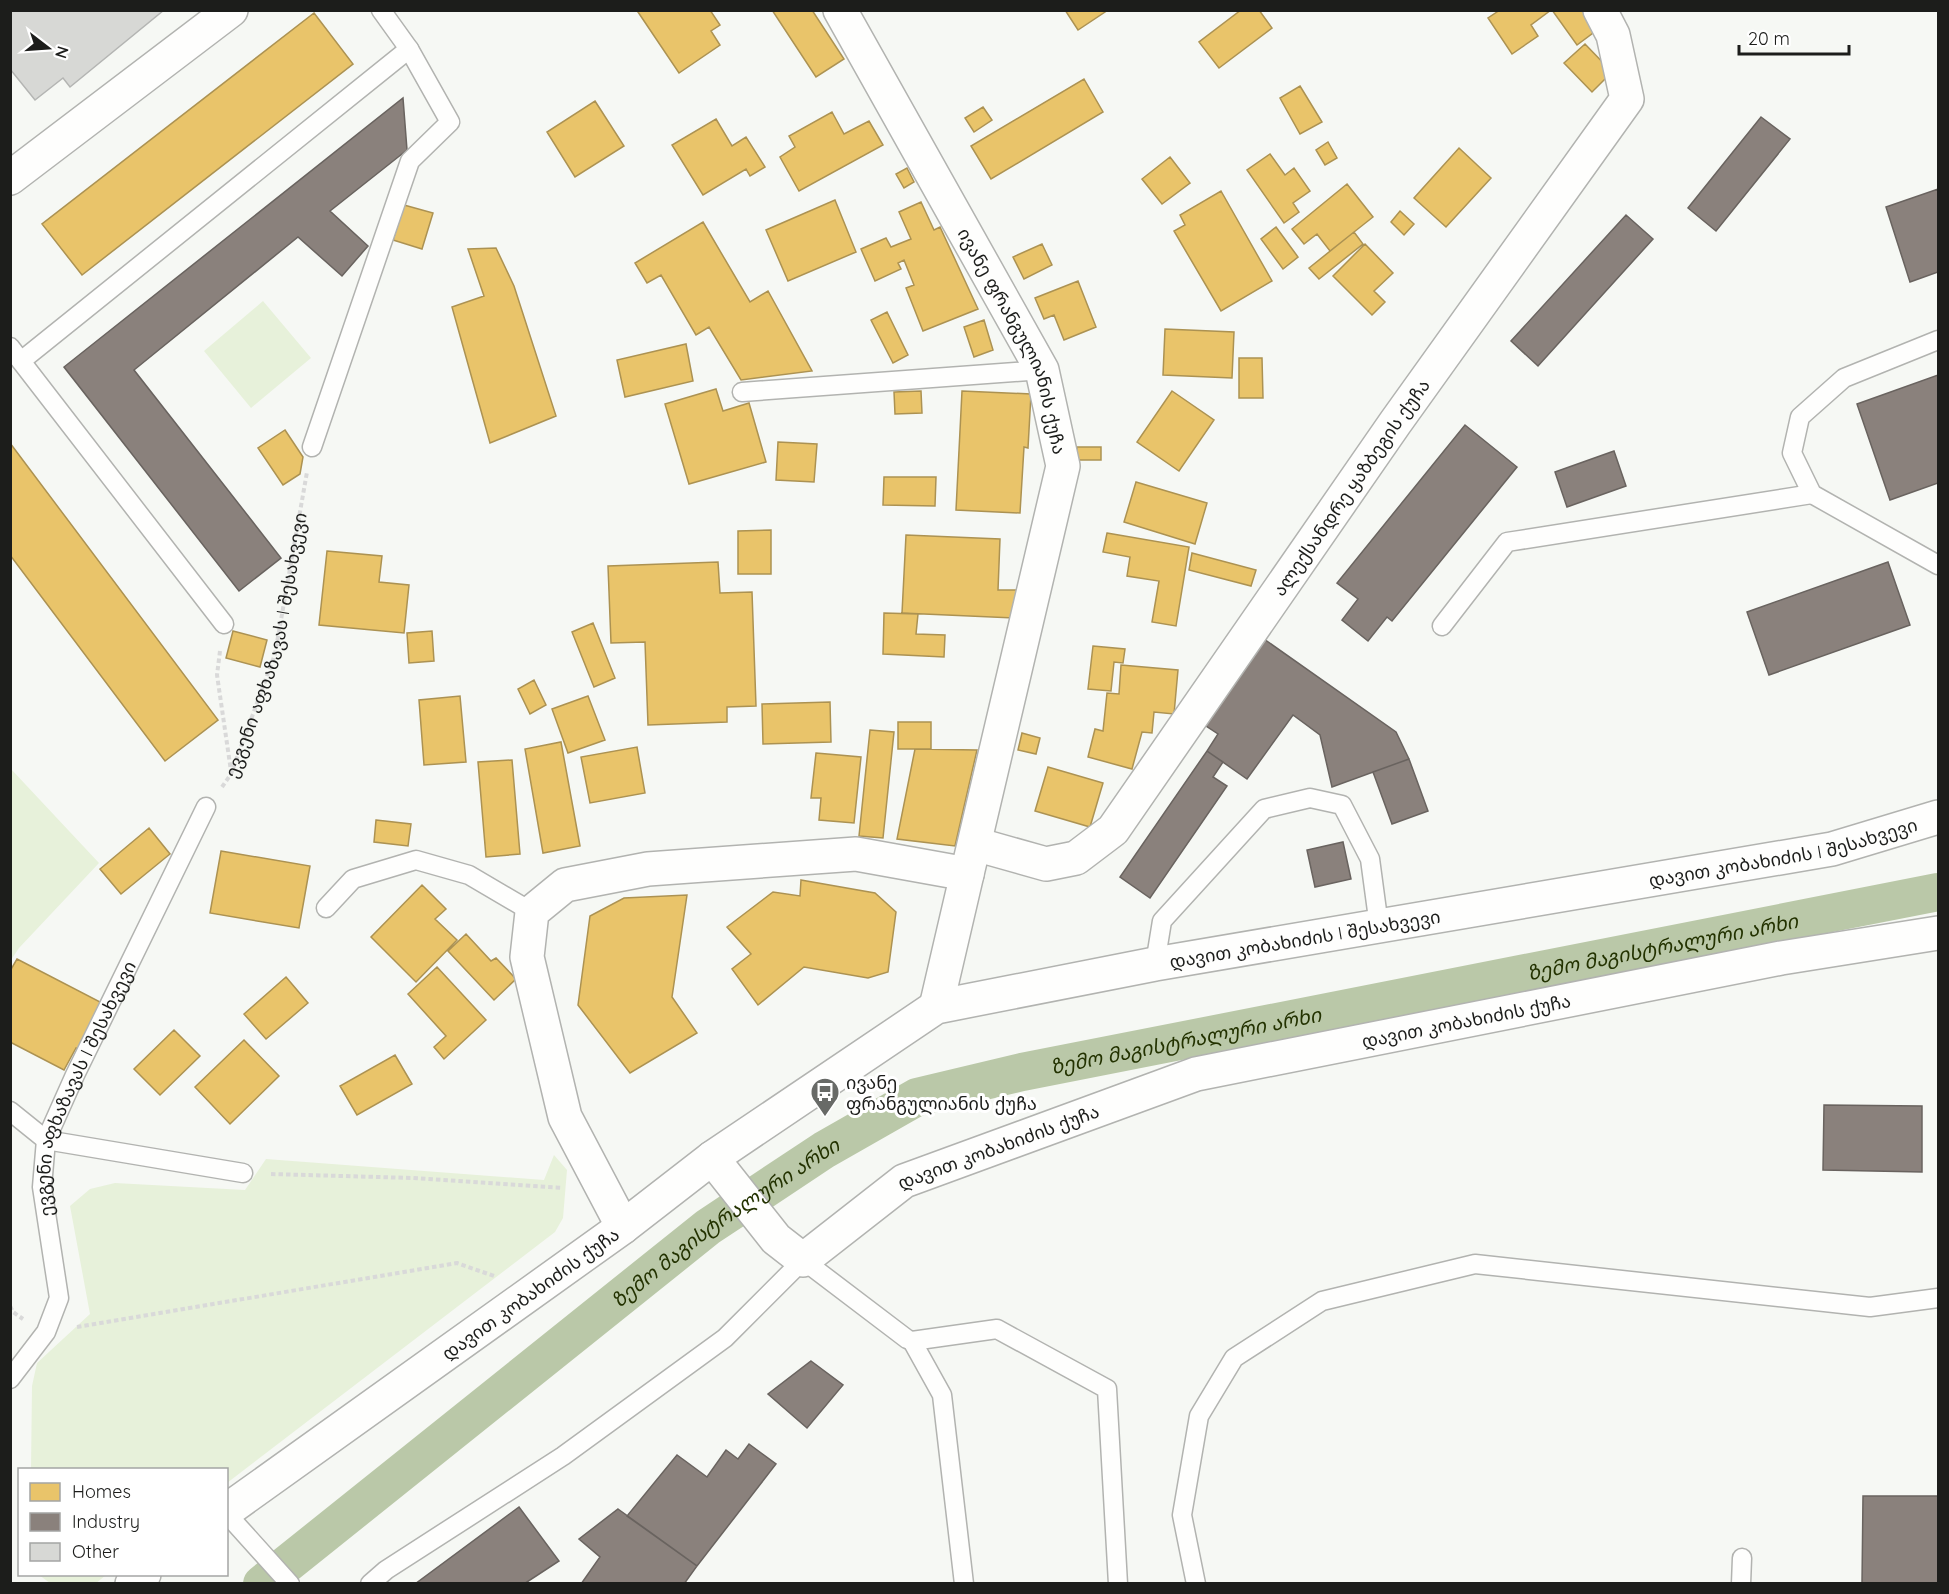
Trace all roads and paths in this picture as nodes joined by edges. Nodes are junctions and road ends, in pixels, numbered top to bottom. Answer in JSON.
{"nodes":[{"id":1,"x":231,"y":10,"type":"edge"},
{"id":2,"x":381,"y":10,"type":"edge"},
{"id":3,"x":840,"y":10,"type":"edge"},
{"id":4,"x":1600,"y":10,"type":"edge"},
{"id":5,"x":409,"y":49,"type":"junction"},
{"id":6,"x":10,"y":178,"type":"edge"},
{"id":7,"x":1938,"y":340,"type":"edge"},
{"id":8,"x":16,"y":354,"type":"edge"},
{"id":9,"x":1042,"y":370,"type":"junction"},
{"id":10,"x":742,"y":392,"type":"dead end"},
{"id":11,"x":312,"y":447,"type":"joint"},
{"id":12,"x":1812,"y":494,"type":"junction"},
{"id":13,"x":1938,"y":564,"type":"edge"},
{"id":14,"x":224,"y":624,"type":"joint"},
{"id":15,"x":1442,"y":626,"type":"dead end"},
{"id":16,"x":231,"y":774,"type":"junction"},
{"id":17,"x":206,"y":807,"type":"joint"},
{"id":18,"x":1938,"y":817,"type":"edge"},
{"id":19,"x":971,"y":859,"type":"junction"},
{"id":20,"x":326,"y":908,"type":"dead end"},
{"id":21,"x":532,"y":912,"type":"junction"},
{"id":22,"x":1379,"y":926,"type":"junction"},
{"id":23,"x":1938,"y":933,"type":"edge"},
{"id":24,"x":1155,"y":964,"type":"junction"},
{"id":25,"x":936,"y":1007,"type":"junction"},
{"id":26,"x":10,"y":1111,"type":"edge"},
{"id":27,"x":46,"y":1140,"type":"junction"},
{"id":28,"x":712,"y":1158,"type":"junction"},
{"id":29,"x":243,"y":1173,"type":"joint"},
{"id":30,"x":605,"y":1192,"type":"junction"},
{"id":31,"x":623,"y":1227,"type":"junction"},
{"id":32,"x":803,"y":1260,"type":"junction"},
{"id":33,"x":534,"y":1291,"type":"junction"},
{"id":34,"x":1938,"y":1298,"type":"edge"},
{"id":35,"x":46,"y":1332,"type":"junction"},
{"id":36,"x":912,"y":1341,"type":"junction"},
{"id":37,"x":10,"y":1379,"type":"edge"},
{"id":38,"x":228,"y":1511,"type":"edge"},
{"id":39,"x":228,"y":1514,"type":"edge"},
{"id":40,"x":1742,"y":1558,"type":"dead end"},
{"id":41,"x":290,"y":1584,"type":"edge"},
{"id":42,"x":370,"y":1584,"type":"edge"},
{"id":43,"x":964,"y":1584,"type":"edge"},
{"id":44,"x":1118,"y":1584,"type":"edge"},
{"id":45,"x":1196,"y":1584,"type":"edge"},
{"id":46,"x":1741,"y":1584,"type":"edge"}],
"edges":[{"from":1,"to":6,"type":"street"},
{"from":2,"to":5,"type":"lane"},
{"from":3,"to":9,"type":"street","name":"ივანე ფრანგულიანის ქუჩა"},
{"from":4,"to":19,"type":"street","name":"ალექსანდრე ყაზბეგის ქუჩა"},
{"from":5,"to":8,"type":"lane"},
{"from":5,"to":11,"type":"lane"},
{"from":7,"to":12,"type":"lane"},
{"from":8,"to":14,"type":"lane"},
{"from":9,"to":10,"type":"lane"},
{"from":9,"to":19,"type":"street","name":"ივანე ფრანგულიანის ქუჩა"},
{"from":11,"to":16,"type":"path","name":"ევგენი აფხაზავას I შესახვევი"},
{"from":12,"to":13,"type":"lane"},
{"from":12,"to":15,"type":"lane"},
{"from":14,"to":16,"type":"path"},
{"from":16,"to":17,"type":"path","name":"ევგენი აფხაზავას I შესახვევი"},
{"from":17,"to":27,"type":"lane","name":"ევგენი აფხაზავას I შესახვევი"},
{"from":18,"to":22,"type":"street","name":"დავით კობახიძის I შესახვევი"},
{"from":19,"to":21,"type":"street"},
{"from":19,"to":25,"type":"street","name":"ივანე ფრანგულიანის ქუჩა"},
{"from":20,"to":21,"type":"lane"},
{"from":21,"to":30,"type":"street"},
{"from":22,"to":24,"type":"street","name":"დავით კობახიძის I შესახვევი"},
{"from":22,"to":24,"type":"lane"},
{"from":23,"to":32,"type":"street","name":"დავით კობახიძის ქუჩა"},
{"from":24,"to":25,"type":"street","name":"დავით კობახიძის I შესახვევი"},
{"from":25,"to":28,"type":"street","name":"დავით კობახიძის I შესახვევი"},
{"from":26,"to":27,"type":"lane"},
{"from":27,"to":29,"type":"lane"},
{"from":27,"to":35,"type":"lane","name":"ევგენი აფხაზავას I შესახვევი"},
{"from":28,"to":31,"type":"street","name":"დავით კობახიძის ქუჩა"},
{"from":28,"to":32,"type":"street"},
{"from":29,"to":30,"type":"path"},
{"from":30,"to":31,"type":"street"},
{"from":31,"to":33,"type":"street","name":"დავით კობახიძის ქუჩა"},
{"from":32,"to":36,"type":"lane"},
{"from":32,"to":42,"type":"lane"},
{"from":33,"to":35,"type":"path"},
{"from":33,"to":38,"type":"street","name":"დავით კობახიძის ქუჩა"},
{"from":34,"to":45,"type":"lane"},
{"from":35,"to":37,"type":"lane","name":"ევგენი აფხაზავას I შესახვევი"},
{"from":36,"to":43,"type":"lane"},
{"from":36,"to":44,"type":"lane"},
{"from":39,"to":41,"type":"lane"},
{"from":40,"to":46,"type":"lane"}]}
